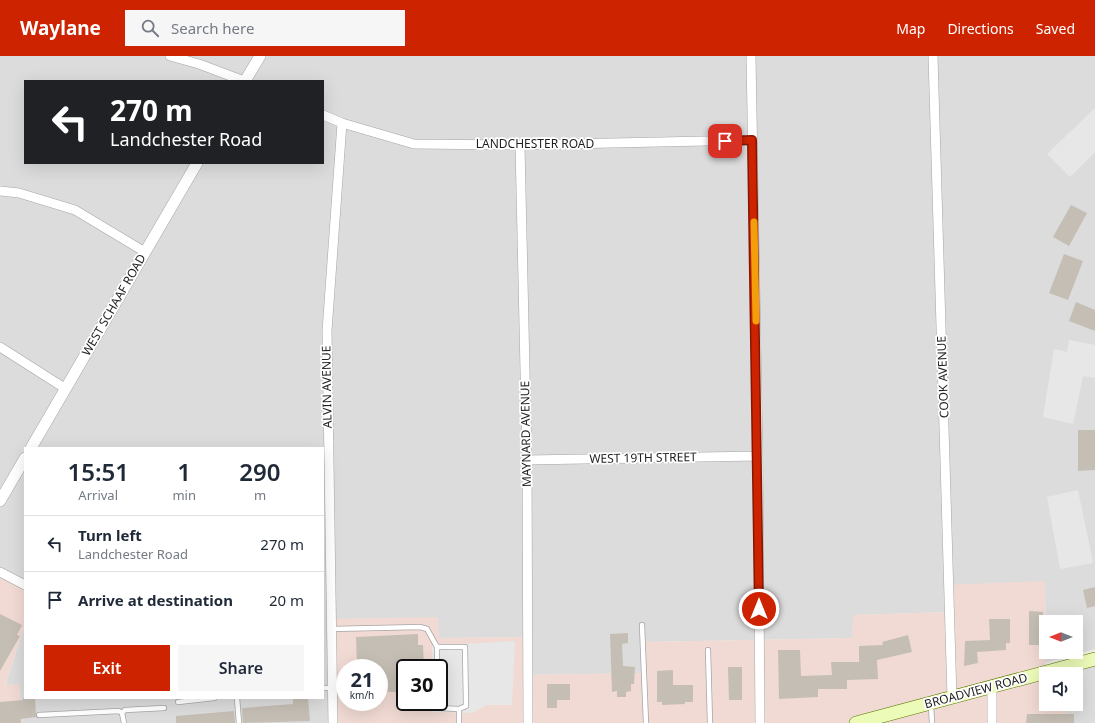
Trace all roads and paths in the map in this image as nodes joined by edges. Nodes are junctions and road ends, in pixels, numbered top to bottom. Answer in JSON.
{"nodes":[{"id":1,"x":170,"y":56,"type":"edge"},
{"id":2,"x":260,"y":56,"type":"edge"},
{"id":3,"x":751,"y":56,"type":"edge"},
{"id":4,"x":933,"y":56,"type":"edge"},
{"id":5,"x":241,"y":80,"type":"edge"},
{"id":6,"x":245,"y":80,"type":"edge"},
{"id":7,"x":324,"y":115,"type":"edge"},
{"id":8,"x":342,"y":123,"type":"junction"},
{"id":9,"x":752,"y":140,"type":"junction"},
{"id":10,"x":520,"y":145,"type":"junction"},
{"id":11,"x":196,"y":164,"type":"edge"},
{"id":12,"x":0,"y":191,"type":"edge"},
{"id":13,"x":145,"y":252,"type":"junction"},
{"id":14,"x":0,"y":347,"type":"edge"},
{"id":15,"x":66,"y":389,"type":"junction"},
{"id":16,"x":32,"y":447,"type":"edge"},
{"id":17,"x":758,"y":456,"type":"junction"},
{"id":18,"x":24,"y":460,"type":"edge"},
{"id":19,"x":527,"y":460,"type":"junction"},
{"id":20,"x":0,"y":501,"type":"edge"},
{"id":21,"x":0,"y":572,"type":"edge"},
{"id":22,"x":24,"y":584,"type":"edge"},
{"id":23,"x":326,"y":585,"type":"edge"},
{"id":24,"x":642,"y":625,"type":"dead end"},
{"id":25,"x":331,"y":629,"type":"junction"},
{"id":26,"x":437,"y":647,"type":"junction"},
{"id":27,"x":708,"y":650,"type":"dead end"},
{"id":28,"x":438,"y":659,"type":"edge"},
{"id":29,"x":1095,"y":660,"type":"edge"},
{"id":30,"x":992,"y":686,"type":"junction"},
{"id":31,"x":328,"y":688,"type":"edge"},
{"id":32,"x":952,"y":698,"type":"junction"},
{"id":33,"x":205,"y":699,"type":"edge"},
{"id":34,"x":237,"y":699,"type":"edge"},
{"id":35,"x":178,"y":702,"type":"dead end"},
{"id":36,"x":931,"y":703,"type":"junction"},
{"id":37,"x":164,"y":708,"type":"dead end"},
{"id":38,"x":448,"y":708,"type":"edge"},
{"id":39,"x":459,"y":709,"type":"junction"},
{"id":40,"x":122,"y":713,"type":"junction"},
{"id":41,"x":39,"y":715,"type":"dead end"},
{"id":42,"x":124,"y":723,"type":"edge"},
{"id":43,"x":239,"y":723,"type":"edge"},
{"id":44,"x":333,"y":723,"type":"edge"},
{"id":45,"x":459,"y":723,"type":"edge"},
{"id":46,"x":528,"y":723,"type":"edge"},
{"id":47,"x":646,"y":723,"type":"edge"},
{"id":48,"x":710,"y":723,"type":"edge"},
{"id":49,"x":760,"y":723,"type":"edge"},
{"id":50,"x":856,"y":723,"type":"edge"},
{"id":51,"x":932,"y":723,"type":"edge"},
{"id":52,"x":992,"y":723,"type":"edge"}],
"edges":[{"from":1,"to":5,"type":"street"},
{"from":2,"to":6,"type":"street"},
{"from":3,"to":9,"type":"street"},
{"from":4,"to":32,"type":"street","name":"COOK AVENUE"},
{"from":7,"to":8,"type":"street","name":"LANDCHESTER ROAD"},
{"from":8,"to":10,"type":"street","name":"LANDCHESTER ROAD"},
{"from":8,"to":23,"type":"street","name":"ALVIN AVENUE"},
{"from":9,"to":10,"type":"street","name":"LANDCHESTER ROAD"},
{"from":9,"to":17,"type":"street"},
{"from":10,"to":19,"type":"street","name":"MAYNARD AVENUE"},
{"from":11,"to":13,"type":"street","name":"WEST SCHAAF ROAD"},
{"from":12,"to":13,"type":"street"},
{"from":13,"to":15,"type":"street","name":"WEST SCHAAF ROAD"},
{"from":14,"to":15,"type":"street"},
{"from":15,"to":16,"type":"street","name":"WEST SCHAAF ROAD"},
{"from":17,"to":19,"type":"street","name":"WEST 19TH STREET"},
{"from":17,"to":49,"type":"street"},
{"from":18,"to":20,"type":"street"},
{"from":19,"to":46,"type":"street","name":"MAYNARD AVENUE"},
{"from":21,"to":22,"type":"street"},
{"from":23,"to":25,"type":"street","name":"ALVIN AVENUE"},
{"from":24,"to":47,"type":"lane"},
{"from":25,"to":26,"type":"lane"},
{"from":25,"to":31,"type":"street","name":"ALVIN AVENUE"},
{"from":26,"to":28,"type":"lane"},
{"from":26,"to":39,"type":"lane"},
{"from":27,"to":48,"type":"lane"},
{"from":29,"to":30,"type":"main road","name":"BROADVIEW ROAD"},
{"from":30,"to":32,"type":"main road","name":"BROADVIEW ROAD"},
{"from":30,"to":52,"type":"street"},
{"from":31,"to":44,"type":"street","name":"ALVIN AVENUE"},
{"from":32,"to":36,"type":"main road","name":"BROADVIEW ROAD"},
{"from":33,"to":35,"type":"lane"},
{"from":34,"to":43,"type":"lane"},
{"from":36,"to":50,"type":"main road","name":"BROADVIEW ROAD"},
{"from":36,"to":51,"type":"lane"},
{"from":37,"to":40,"type":"lane"},
{"from":38,"to":39,"type":"lane"},
{"from":39,"to":45,"type":"lane"},
{"from":40,"to":41,"type":"lane"},
{"from":40,"to":42,"type":"lane"}]}
